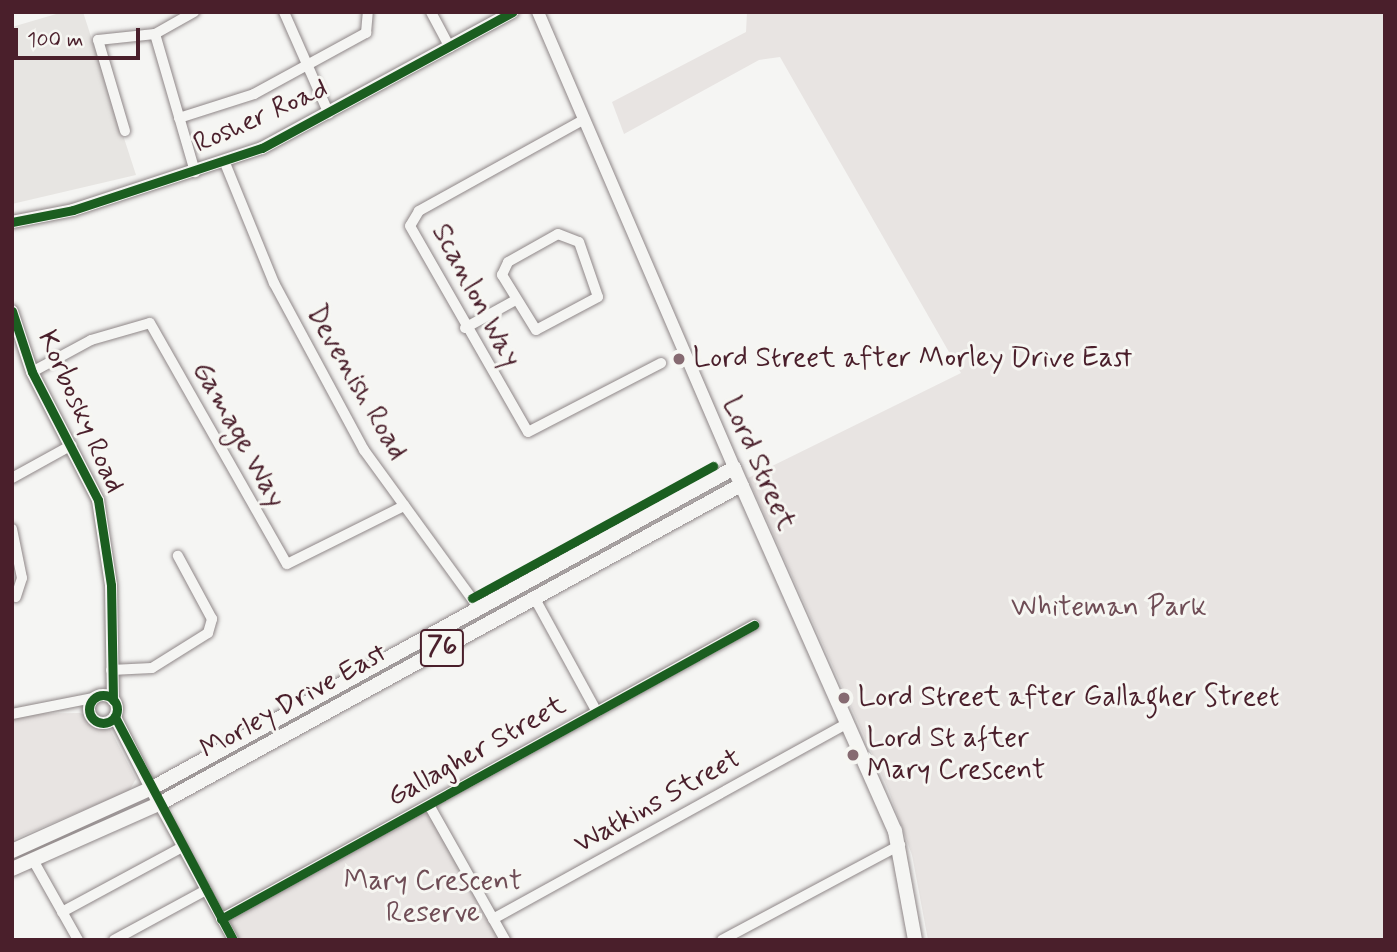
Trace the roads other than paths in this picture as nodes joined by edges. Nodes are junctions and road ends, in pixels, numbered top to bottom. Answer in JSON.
{"nodes":[{"id":1,"x":194,"y":12,"type":"edge"},
{"id":2,"x":284,"y":12,"type":"edge"},
{"id":3,"x":368,"y":12,"type":"edge"},
{"id":4,"x":431,"y":12,"type":"edge"},
{"id":5,"x":512,"y":12,"type":"edge"},
{"id":6,"x":538,"y":12,"type":"edge"},
{"id":7,"x":155,"y":34,"type":"junction"},
{"id":8,"x":450,"y":47,"type":"junction"},
{"id":9,"x":304,"y":68,"type":"junction"},
{"id":10,"x":329,"y":114,"type":"junction"},
{"id":11,"x":179,"y":118,"type":"junction"},
{"id":12,"x":583,"y":120,"type":"junction"},
{"id":13,"x":125,"y":131,"type":"dead end"},
{"id":14,"x":225,"y":163,"type":"junction"},
{"id":15,"x":195,"y":172,"type":"junction"},
{"id":16,"x":12,"y":222,"type":"edge"},
{"id":17,"x":514,"y":301,"type":"junction"},
{"id":18,"x":12,"y":311,"type":"edge"},
{"id":19,"x":466,"y":328,"type":"junction"},
{"id":20,"x":662,"y":363,"type":"dead end"},
{"id":21,"x":32,"y":372,"type":"junction"},
{"id":22,"x":72,"y":445,"type":"junction"},
{"id":23,"x":734,"y":468,"type":"junction"},
{"id":24,"x":12,"y":478,"type":"edge"},
{"id":25,"x":741,"y":485,"type":"junction"},
{"id":26,"x":404,"y":506,"type":"junction"},
{"id":27,"x":12,"y":529,"type":"edge"},
{"id":28,"x":178,"y":556,"type":"dead end"},
{"id":29,"x":16,"y":597,"type":"dead end"},
{"id":30,"x":534,"y":597,"type":"junction"},
{"id":31,"x":478,"y":607,"type":"junction"},
{"id":32,"x":754,"y":625,"type":"dead end"},
{"id":33,"x":111,"y":673,"type":"junction"},
{"id":34,"x":113,"y":699,"type":"junction"},
{"id":35,"x":93,"y":701,"type":"junction"},
{"id":36,"x":597,"y":712,"type":"junction"},
{"id":37,"x":12,"y":714,"type":"edge"},
{"id":38,"x":112,"y":719,"type":"junction"},
{"id":39,"x":846,"y":724,"type":"junction"},
{"id":40,"x":150,"y":789,"type":"junction"},
{"id":41,"x":159,"y":804,"type":"junction"},
{"id":42,"x":429,"y":805,"type":"junction"},
{"id":43,"x":900,"y":845,"type":"junction"},
{"id":44,"x":182,"y":847,"type":"junction"},
{"id":45,"x":12,"y":850,"type":"edge"},
{"id":46,"x":33,"y":860,"type":"junction"},
{"id":47,"x":12,"y":869,"type":"edge"},
{"id":48,"x":206,"y":890,"type":"junction"},
{"id":49,"x":62,"y":912,"type":"junction"},
{"id":50,"x":221,"y":919,"type":"junction"},
{"id":51,"x":493,"y":919,"type":"junction"},
{"id":52,"x":231,"y":937,"type":"edge"},
{"id":53,"x":78,"y":940,"type":"edge"},
{"id":54,"x":114,"y":940,"type":"edge"},
{"id":55,"x":219,"y":940,"type":"edge"},
{"id":56,"x":505,"y":940,"type":"edge"},
{"id":57,"x":722,"y":940,"type":"edge"},
{"id":58,"x":915,"y":940,"type":"edge"}],
"edges":[{"from":1,"to":7,"type":"street"},
{"from":2,"to":9,"type":"street"},
{"from":3,"to":9,"type":"street"},
{"from":4,"to":8,"type":"street"},
{"from":5,"to":8,"type":"street","name":"Rosher Road"},
{"from":6,"to":12,"type":"street","name":"Lord Street"},
{"from":7,"to":11,"type":"street"},
{"from":7,"to":13,"type":"street"},
{"from":8,"to":10,"type":"street","name":"Rosher Road"},
{"from":9,"to":10,"type":"street"},
{"from":9,"to":11,"type":"street"},
{"from":10,"to":14,"type":"street","name":"Rosher Road"},
{"from":11,"to":15,"type":"street"},
{"from":12,"to":19,"type":"street","name":"Scanlon Way"},
{"from":12,"to":23,"type":"street","name":"Lord Street"},
{"from":14,"to":15,"type":"street","name":"Rosher Road"},
{"from":14,"to":26,"type":"street","name":"Devenish Road"},
{"from":15,"to":16,"type":"street","name":"Rosher Road"},
{"from":17,"to":17,"type":"street"},
{"from":17,"to":19,"type":"street"},
{"from":18,"to":21,"type":"street","name":"Korbosky Road"},
{"from":19,"to":20,"type":"street","name":"Scanlon Way"},
{"from":21,"to":22,"type":"street","name":"Korbosky Road"},
{"from":21,"to":26,"type":"street","name":"Gamage Way"},
{"from":22,"to":24,"type":"street"},
{"from":22,"to":33,"type":"street","name":"Korbosky Road"},
{"from":23,"to":25,"type":"main road","name":"Lord Street"},
{"from":23,"to":31,"type":"main road","name":"Morley Drive East","number":"76"},
{"from":25,"to":30,"type":"main road","name":"Morley Drive East","number":"76"},
{"from":25,"to":39,"type":"main road","name":"Lord Street"},
{"from":26,"to":31,"type":"street","name":"Devenish Road"},
{"from":27,"to":29,"type":"street"},
{"from":28,"to":33,"type":"street"},
{"from":30,"to":36,"type":"street"},
{"from":30,"to":41,"type":"main road","name":"Morley Drive East","number":"76"},
{"from":31,"to":40,"type":"main road","name":"Morley Drive East","number":"76"},
{"from":32,"to":36,"type":"street","name":"Gallagher Street"},
{"from":33,"to":34,"type":"street","name":"Korbosky Road"},
{"from":33,"to":35,"type":"street"},
{"from":34,"to":35,"type":"street"},
{"from":34,"to":38,"type":"street","name":"Korbosky Road"},
{"from":35,"to":37,"type":"street"},
{"from":35,"to":38,"type":"street"},
{"from":36,"to":42,"type":"street","name":"Gallagher Street"},
{"from":38,"to":40,"type":"street"},
{"from":39,"to":43,"type":"main road","name":"Lord Street"},
{"from":39,"to":51,"type":"street","name":"Watkins Street"},
{"from":40,"to":41,"type":"street"},
{"from":40,"to":45,"type":"main road","name":"Morley Drive East","number":"76"},
{"from":41,"to":44,"type":"street"},
{"from":41,"to":46,"type":"main road","name":"Morley Drive East","number":"76"},
{"from":42,"to":50,"type":"street","name":"Gallagher Street"},
{"from":42,"to":51,"type":"street"},
{"from":43,"to":57,"type":"street"},
{"from":43,"to":58,"type":"main road","name":"Lord Street"},
{"from":44,"to":48,"type":"street"},
{"from":44,"to":49,"type":"street"},
{"from":46,"to":47,"type":"main road","name":"Morley Drive East","number":"76"},
{"from":46,"to":49,"type":"street"},
{"from":48,"to":50,"type":"street"},
{"from":48,"to":54,"type":"street"},
{"from":49,"to":53,"type":"street"},
{"from":50,"to":52,"type":"street"},
{"from":51,"to":56,"type":"street"},
{"from":52,"to":55,"type":"street"}]}
